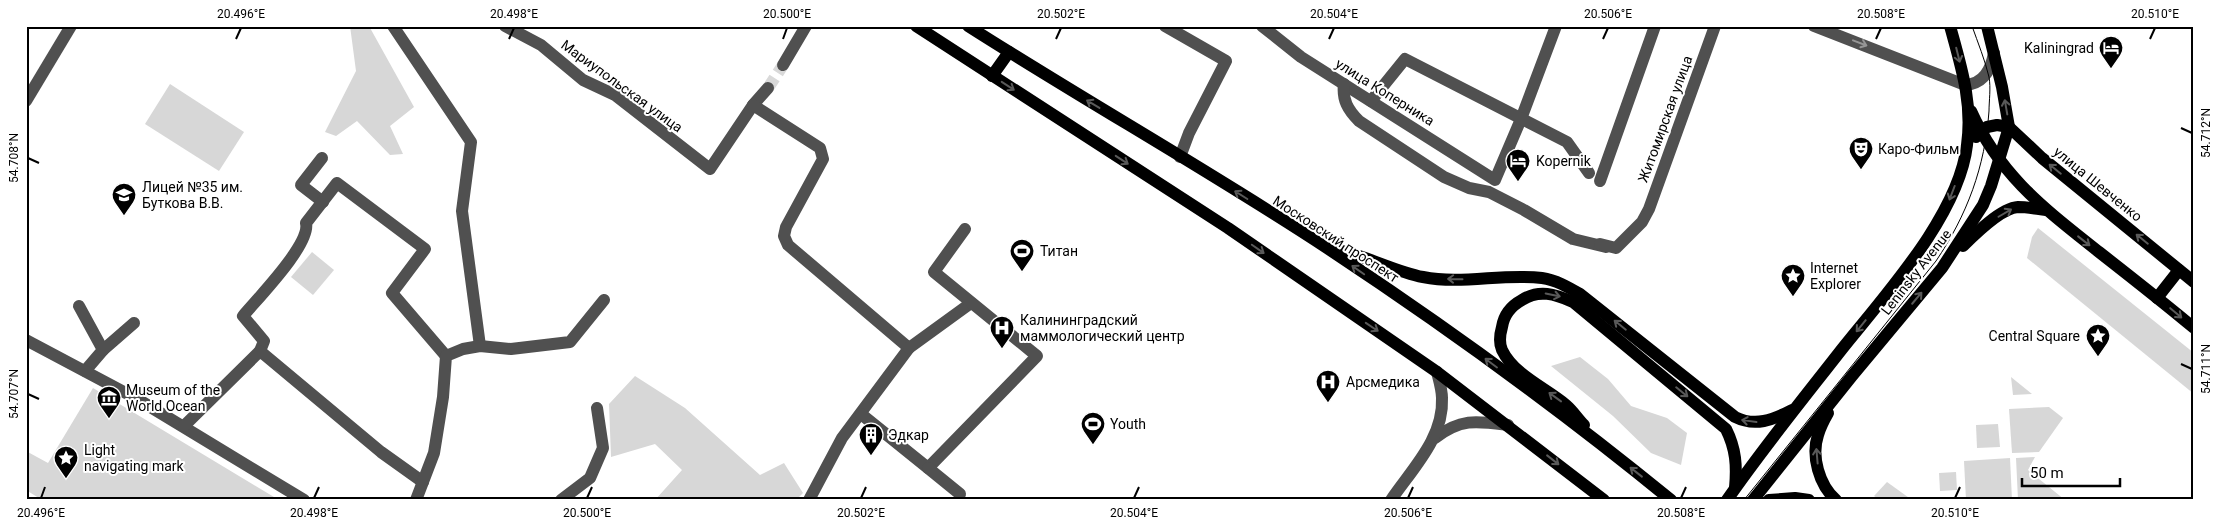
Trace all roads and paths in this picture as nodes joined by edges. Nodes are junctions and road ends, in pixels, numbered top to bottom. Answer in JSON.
{"nodes":[{"id":1,"x":71,"y":26,"type":"edge"},
{"id":2,"x":393,"y":26,"type":"edge"},
{"id":3,"x":505,"y":26,"type":"edge"},
{"id":4,"x":806,"y":26,"type":"edge"},
{"id":5,"x":916,"y":26,"type":"edge"},
{"id":6,"x":968,"y":26,"type":"edge"},
{"id":7,"x":1165,"y":26,"type":"edge"},
{"id":8,"x":1262,"y":26,"type":"edge"},
{"id":9,"x":1556,"y":26,"type":"edge"},
{"id":10,"x":1655,"y":26,"type":"edge"},
{"id":11,"x":1716,"y":26,"type":"edge"},
{"id":12,"x":1814,"y":26,"type":"edge"},
{"id":13,"x":1950,"y":26,"type":"edge"},
{"id":14,"x":1987,"y":26,"type":"edge"},
{"id":15,"x":985,"y":31,"type":"edge"},
{"id":16,"x":1009,"y":52,"type":"junction"},
{"id":17,"x":1994,"y":53,"type":"junction"},
{"id":18,"x":783,"y":65,"type":"tunnel mouth"},
{"id":19,"x":992,"y":76,"type":"junction"},
{"id":20,"x":1344,"y":84,"type":"junction"},
{"id":21,"x":1965,"y":85,"type":"junction"},
{"id":22,"x":768,"y":88,"type":"tunnel mouth"},
{"id":23,"x":26,"y":101,"type":"edge"},
{"id":24,"x":1371,"y":101,"type":"junction"},
{"id":25,"x":753,"y":105,"type":"junction"},
{"id":26,"x":1970,"y":110,"type":"junction"},
{"id":27,"x":1521,"y":119,"type":"junction"},
{"id":28,"x":2010,"y":127,"type":"junction"},
{"id":29,"x":1980,"y":132,"type":"junction"},
{"id":30,"x":1967,"y":146,"type":"junction"},
{"id":31,"x":1180,"y":157,"type":"junction"},
{"id":32,"x":322,"y":158,"type":"dead end"},
{"id":33,"x":1999,"y":161,"type":"junction"},
{"id":34,"x":1589,"y":173,"type":"dead end"},
{"id":35,"x":1600,"y":181,"type":"dead end"},
{"id":36,"x":323,"y":202,"type":"junction"},
{"id":37,"x":2046,"y":210,"type":"junction"},
{"id":38,"x":965,"y":228,"type":"dead end"},
{"id":39,"x":1582,"y":235,"type":"dead end"},
{"id":40,"x":1606,"y":247,"type":"junction"},
{"id":41,"x":1327,"y":248,"type":"junction"},
{"id":42,"x":1942,"y":268,"type":"junction"},
{"id":43,"x":2179,"y":270,"type":"junction"},
{"id":44,"x":2194,"y":282,"type":"edge"},
{"id":45,"x":2157,"y":298,"type":"junction"},
{"id":46,"x":604,"y":300,"type":"dead end"},
{"id":47,"x":971,"y":303,"type":"junction"},
{"id":48,"x":79,"y":306,"type":"dead end"},
{"id":49,"x":134,"y":323,"type":"dead end"},
{"id":50,"x":2194,"y":328,"type":"edge"},
{"id":51,"x":26,"y":340,"type":"edge"},
{"id":52,"x":480,"y":346,"type":"junction"},
{"id":53,"x":909,"y":348,"type":"junction"},
{"id":54,"x":103,"y":350,"type":"junction"},
{"id":55,"x":260,"y":351,"type":"junction"},
{"id":56,"x":446,"y":356,"type":"junction"},
{"id":57,"x":85,"y":371,"type":"junction"},
{"id":58,"x":1437,"y":372,"type":"junction"},
{"id":59,"x":1836,"y":395,"type":"junction"},
{"id":60,"x":597,"y":408,"type":"dead end"},
{"id":61,"x":1795,"y":409,"type":"junction"},
{"id":62,"x":861,"y":414,"type":"junction"},
{"id":63,"x":1508,"y":425,"type":"junction"},
{"id":64,"x":184,"y":426,"type":"junction"},
{"id":65,"x":1434,"y":438,"type":"junction"},
{"id":66,"x":1601,"y":444,"type":"junction"},
{"id":67,"x":928,"y":468,"type":"junction"},
{"id":68,"x":423,"y":482,"type":"junction"},
{"id":69,"x":1735,"y":488,"type":"junction"},
{"id":70,"x":960,"y":494,"type":"dead end"},
{"id":71,"x":304,"y":500,"type":"edge"},
{"id":72,"x":416,"y":500,"type":"edge"},
{"id":73,"x":561,"y":500,"type":"edge"},
{"id":74,"x":809,"y":500,"type":"edge"},
{"id":75,"x":1391,"y":500,"type":"edge"},
{"id":76,"x":1604,"y":500,"type":"edge"},
{"id":77,"x":1671,"y":500,"type":"edge"},
{"id":78,"x":1727,"y":500,"type":"edge"},
{"id":79,"x":1753,"y":500,"type":"edge"},
{"id":80,"x":1769,"y":500,"type":"edge"},
{"id":81,"x":1809,"y":500,"type":"edge"},
{"id":82,"x":1836,"y":500,"type":"edge"}],
"edges":[{"from":1,"to":23,"type":"street"},
{"from":2,"to":52,"type":"street"},
{"from":3,"to":25,"type":"street","name":"Мариупольская улица"},
{"from":4,"to":18,"type":"street"},
{"from":5,"to":19,"type":"main road"},
{"from":6,"to":15,"type":"main road","name":"Московский проспект"},
{"from":7,"to":31,"type":"street"},
{"from":8,"to":20,"type":"street","name":"улица Коперника"},
{"from":9,"to":27,"type":"street"},
{"from":10,"to":35,"type":"street"},
{"from":11,"to":40,"type":"street","name":"Житомирская улица"},
{"from":12,"to":21,"type":"street","one_way":true},
{"from":13,"to":21,"type":"main road","name":"Leninsky Avenue","one_way":true},
{"from":14,"to":17,"type":"main road"},
{"from":15,"to":16,"type":"main road","name":"Московский проспект"},
{"from":16,"to":19,"type":"main road"},
{"from":31,"to":16,"type":"main road","name":"Московский проспект","one_way":true},
{"from":17,"to":21,"type":"street"},
{"from":28,"to":17,"type":"main road","one_way":true},
{"from":19,"to":58,"type":"main road","one_way":true},
{"from":20,"to":24,"type":"street","name":"улица Коперника"},
{"from":20,"to":40,"type":"street"},
{"from":21,"to":26,"type":"main road","name":"Leninsky Avenue"},
{"from":22,"to":25,"type":"street","name":"Мариупольская улица"},
{"from":24,"to":27,"type":"street"},
{"from":24,"to":27,"type":"street","name":"улица Коперника"},
{"from":25,"to":53,"type":"street"},
{"from":26,"to":29,"type":"main road"},
{"from":26,"to":30,"type":"main road","name":"Leninsky Avenue"},
{"from":27,"to":34,"type":"street"},
{"from":28,"to":29,"type":"main road"},
{"from":28,"to":33,"type":"main road","name":"Leninsky Avenue"},
{"from":43,"to":28,"type":"main road","name":"улица Шевченко","one_way":true},
{"from":29,"to":30,"type":"main road"},
{"from":29,"to":33,"type":"main road"},
{"from":30,"to":61,"type":"main road","name":"Leninsky Avenue","one_way":true},
{"from":41,"to":31,"type":"main road","name":"Московский проспект","one_way":true},
{"from":32,"to":36,"type":"street"},
{"from":33,"to":37,"type":"main road"},
{"from":33,"to":42,"type":"main road","name":"Leninsky Avenue"},
{"from":36,"to":55,"type":"street"},
{"from":36,"to":56,"type":"street"},
{"from":42,"to":37,"type":"main road","one_way":true},
{"from":37,"to":45,"type":"main road","one_way":true},
{"from":38,"to":47,"type":"street"},
{"from":39,"to":40,"type":"street"},
{"from":61,"to":41,"type":"main road","one_way":true},
{"from":66,"to":41,"type":"main road","name":"Московский проспект","one_way":true},
{"from":59,"to":42,"type":"main road","name":"Leninsky Avenue","one_way":true},
{"from":43,"to":44,"type":"main road","name":"улица Шевченко"},
{"from":43,"to":45,"type":"main road"},
{"from":45,"to":50,"type":"main road","one_way":true},
{"from":46,"to":52,"type":"street"},
{"from":47,"to":53,"type":"street"},
{"from":47,"to":67,"type":"street"},
{"from":48,"to":54,"type":"street"},
{"from":49,"to":54,"type":"street"},
{"from":51,"to":57,"type":"street"},
{"from":52,"to":56,"type":"street"},
{"from":53,"to":62,"type":"street"},
{"from":54,"to":57,"type":"street"},
{"from":55,"to":64,"type":"street"},
{"from":55,"to":68,"type":"street"},
{"from":56,"to":68,"type":"street"},
{"from":57,"to":64,"type":"street"},
{"from":58,"to":63,"type":"main road"},
{"from":58,"to":65,"type":"street"},
{"from":59,"to":79,"type":"main road","name":"Leninsky Avenue"},
{"from":82,"to":59,"type":"main road","one_way":true},
{"from":60,"to":73,"type":"street"},
{"from":61,"to":69,"type":"main road","name":"Leninsky Avenue"},
{"from":62,"to":67,"type":"street"},
{"from":62,"to":74,"type":"street"},
{"from":63,"to":65,"type":"street"},
{"from":63,"to":76,"type":"main road","one_way":true},
{"from":64,"to":71,"type":"street"},
{"from":65,"to":75,"type":"street"},
{"from":66,"to":69,"type":"main road","one_way":true},
{"from":77,"to":66,"type":"main road","name":"Московский проспект","one_way":true},
{"from":67,"to":70,"type":"street"},
{"from":68,"to":72,"type":"street"},
{"from":69,"to":78,"type":"main road","name":"Leninsky Avenue"},
{"from":80,"to":81,"type":"main road"}]}
